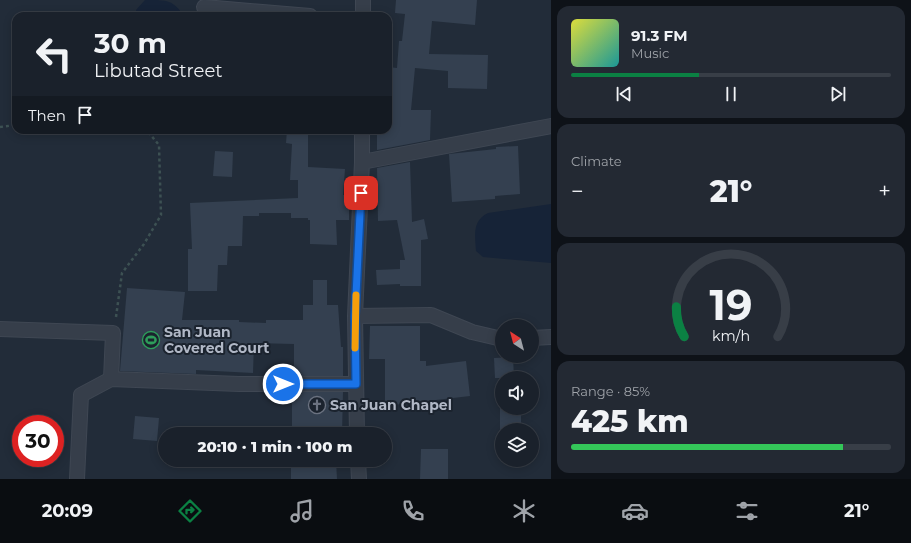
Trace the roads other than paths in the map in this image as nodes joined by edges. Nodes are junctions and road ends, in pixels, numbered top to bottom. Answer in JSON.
{"nodes":[{"id":1,"x":363,"y":0,"type":"edge"},
{"id":2,"x":204,"y":7,"type":"dead end"},
{"id":3,"x":263,"y":12,"type":"edge"},
{"id":4,"x":363,"y":12,"type":"edge"},
{"id":5,"x":551,"y":126,"type":"edge"},
{"id":6,"x":362,"y":134,"type":"edge"},
{"id":7,"x":362,"y":162,"type":"junction"},
{"id":8,"x":355,"y":316,"type":"junction"},
{"id":9,"x":0,"y":329,"type":"edge"},
{"id":10,"x":495,"y":337,"type":"edge"},
{"id":11,"x":551,"y":337,"type":"edge"},
{"id":12,"x":539,"y":338,"type":"edge"},
{"id":13,"x":111,"y":379,"type":"junction"},
{"id":14,"x":356,"y":384,"type":"junction"},
{"id":15,"x":357,"y":427,"type":"edge"},
{"id":16,"x":358,"y":467,"type":"edge"},
{"id":17,"x":77,"y":479,"type":"edge"},
{"id":18,"x":359,"y":479,"type":"edge"}],
"edges":[{"from":1,"to":4,"type":"street"},
{"from":2,"to":3,"type":"street"},
{"from":5,"to":7,"type":"street"},
{"from":6,"to":7,"type":"street"},
{"from":7,"to":8,"type":"street"},
{"from":8,"to":10,"type":"street"},
{"from":8,"to":14,"type":"street"},
{"from":9,"to":13,"type":"street"},
{"from":11,"to":12,"type":"street"},
{"from":13,"to":14,"type":"street"},
{"from":13,"to":17,"type":"street"},
{"from":14,"to":15,"type":"street"},
{"from":16,"to":18,"type":"street"}]}
